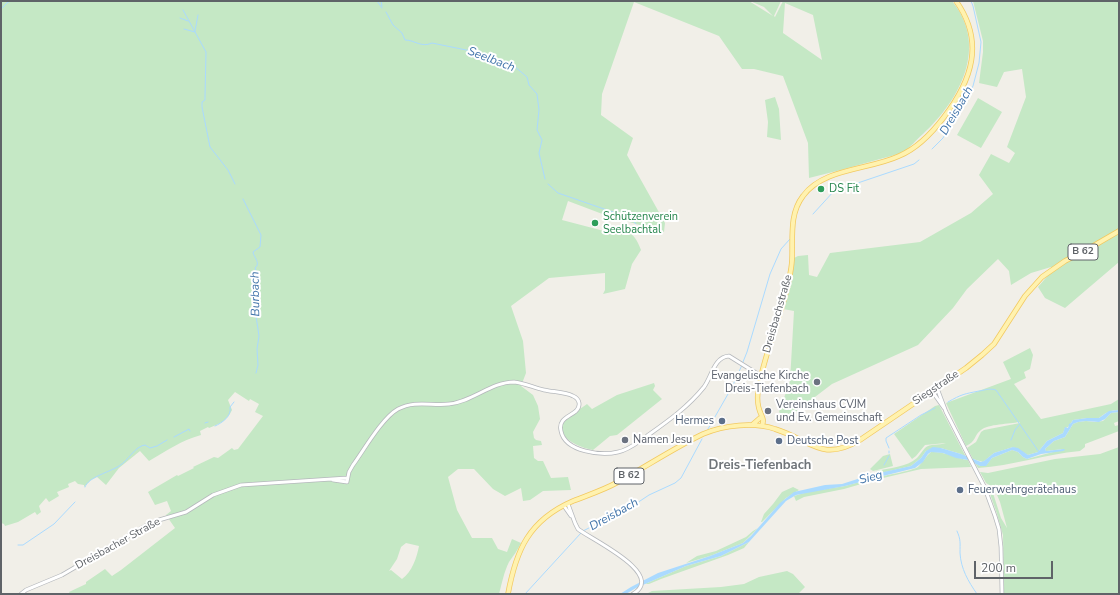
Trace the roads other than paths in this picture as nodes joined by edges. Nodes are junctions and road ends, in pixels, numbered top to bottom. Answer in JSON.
{"nodes":[{"id":1,"x":956,"y":1,"type":"edge"},
{"id":2,"x":1119,"y":231,"type":"edge"},
{"id":3,"x":761,"y":376,"type":"junction"},
{"id":4,"x":937,"y":388,"type":"junction"},
{"id":5,"x":932,"y":391,"type":"junction"},
{"id":6,"x":946,"y":412,"type":"junction"},
{"id":7,"x":760,"y":416,"type":"junction"},
{"id":8,"x":752,"y":425,"type":"junction"},
{"id":9,"x":762,"y":426,"type":"junction"},
{"id":10,"x":566,"y":505,"type":"junction"},
{"id":11,"x":21,"y":594,"type":"edge"},
{"id":12,"x":508,"y":594,"type":"edge"},
{"id":13,"x":633,"y":594,"type":"edge"},
{"id":14,"x":1002,"y":594,"type":"edge"}],
"edges":[{"from":1,"to":3,"type":"main road","name":"Dreisbachstraße"},
{"from":2,"to":4,"type":"main road","name":"Siegstraße","number":"B 62"},
{"from":3,"to":7,"type":"main road","name":"Dreisbachstraße"},
{"from":3,"to":11,"type":"street","name":"Dreisbacher Straße"},
{"from":4,"to":5,"type":"main road","name":"Siegstraße","number":"B 62"},
{"from":4,"to":6,"type":"street"},
{"from":5,"to":6,"type":"street"},
{"from":5,"to":9,"type":"main road","name":"Siegstraße","number":"B 62"},
{"from":6,"to":14,"type":"street"},
{"from":7,"to":8,"type":"main road"},
{"from":7,"to":9,"type":"main road","name":"Dreisbachstraße"},
{"from":8,"to":9,"type":"main road","name":"Siegstraße","number":"B 62"},
{"from":8,"to":10,"type":"main road","name":"Siegstraße","number":"B 62"},
{"from":10,"to":12,"type":"main road","number":"B 62"},
{"from":10,"to":13,"type":"street"}]}
